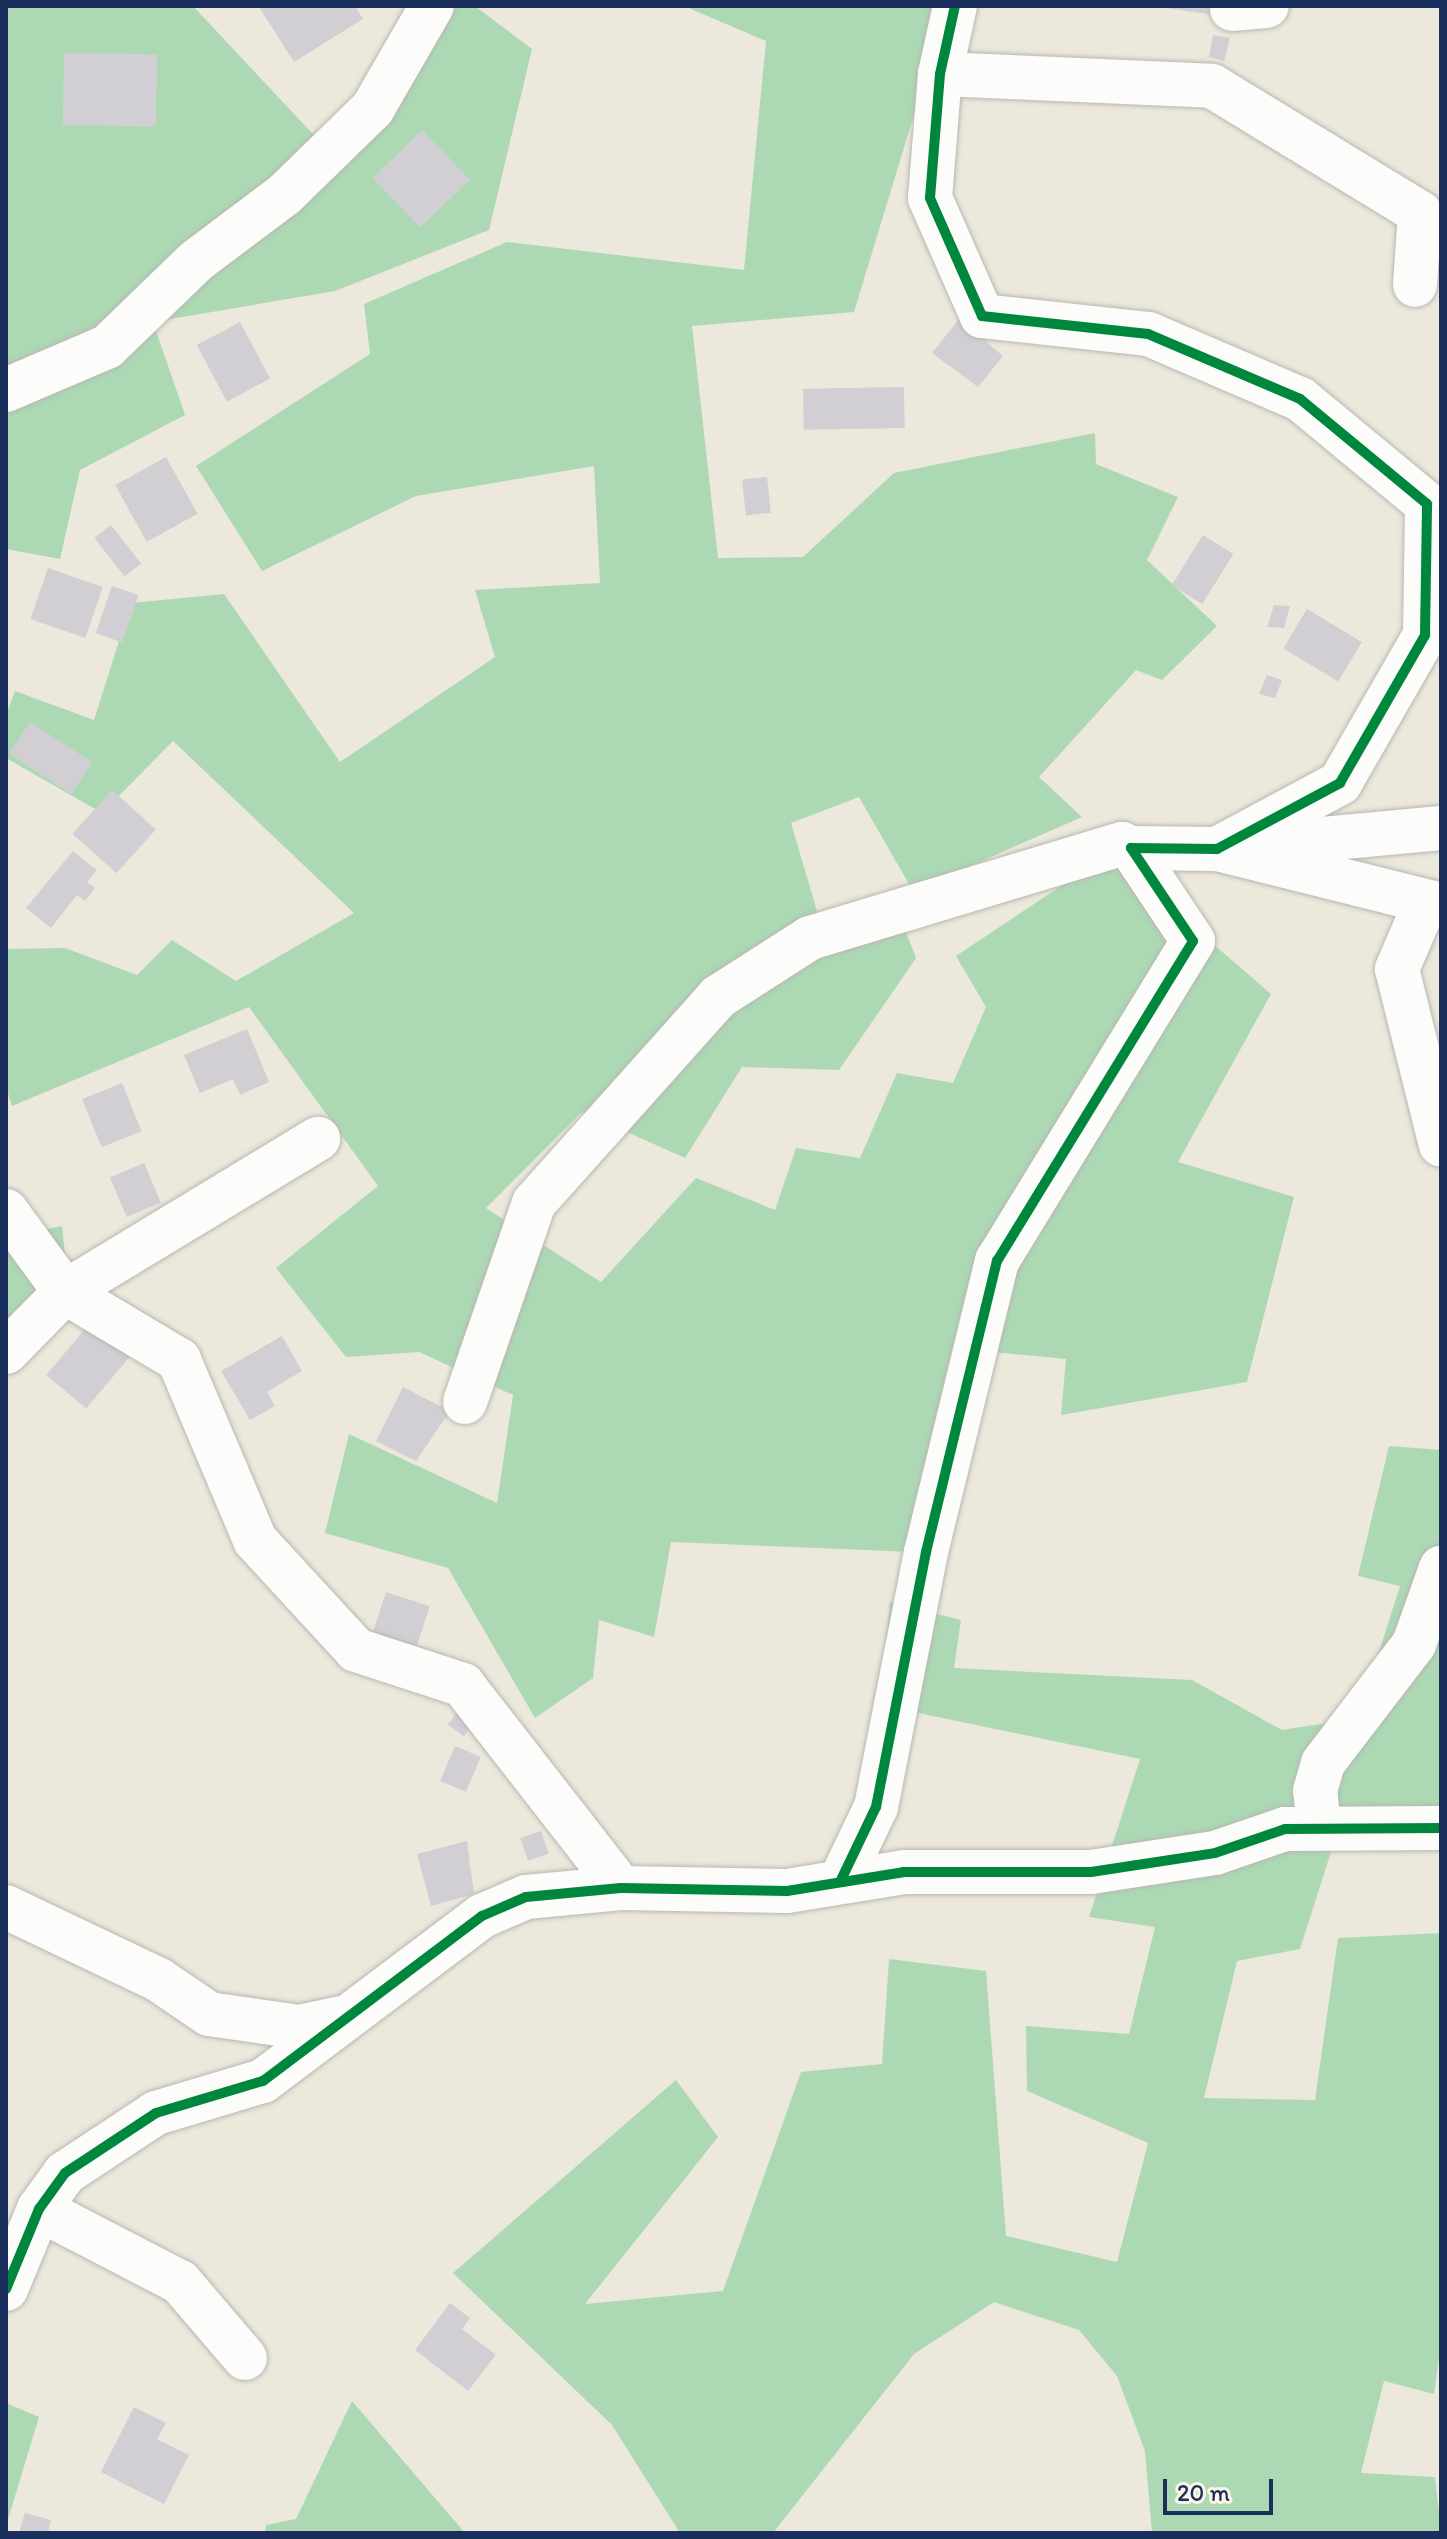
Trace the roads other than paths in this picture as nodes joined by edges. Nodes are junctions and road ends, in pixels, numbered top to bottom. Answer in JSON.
{"nodes":[{"id":1,"x":432,"y":6,"type":"edge"},
{"id":2,"x":955,"y":6,"type":"edge"},
{"id":3,"x":940,"y":74,"type":"junction"},
{"id":4,"x":1415,"y":285,"type":"dead end"},
{"id":5,"x":6,"y":390,"type":"edge"},
{"id":6,"x":1437,"y":530,"type":"edge"},
{"id":7,"x":1441,"y":828,"type":"edge"},
{"id":8,"x":1131,"y":848,"type":"junction"},
{"id":9,"x":1217,"y":849,"type":"junction"},
{"id":10,"x":1433,"y":904,"type":"edge"},
{"id":11,"x":318,"y":1139,"type":"dead end"},
{"id":12,"x":1441,"y":1145,"type":"edge"},
{"id":13,"x":6,"y":1211,"type":"edge"},
{"id":14,"x":65,"y":1292,"type":"junction"},
{"id":15,"x":6,"y":1352,"type":"edge"},
{"id":16,"x":465,"y":1402,"type":"dead end"},
{"id":17,"x":1441,"y":1568,"type":"edge"},
{"id":18,"x":1319,"y":1827,"type":"junction"},
{"id":19,"x":1441,"y":1828,"type":"edge"},
{"id":20,"x":841,"y":1880,"type":"junction"},
{"id":21,"x":621,"y":1888,"type":"junction"},
{"id":22,"x":6,"y":1907,"type":"edge"},
{"id":23,"x":341,"y":2018,"type":"junction"},
{"id":24,"x":39,"y":2209,"type":"junction"},
{"id":25,"x":6,"y":2289,"type":"edge"},
{"id":26,"x":245,"y":2358,"type":"dead end"}],
"edges":[{"from":1,"to":5,"type":"street"},
{"from":2,"to":3,"type":"street"},
{"from":3,"to":4,"type":"street"},
{"from":3,"to":6,"type":"street"},
{"from":6,"to":9,"type":"street"},
{"from":7,"to":9,"type":"street"},
{"from":8,"to":9,"type":"street"},
{"from":8,"to":16,"type":"street"},
{"from":8,"to":20,"type":"street"},
{"from":9,"to":10,"type":"street"},
{"from":10,"to":12,"type":"street"},
{"from":11,"to":14,"type":"street"},
{"from":13,"to":14,"type":"street"},
{"from":14,"to":15,"type":"street"},
{"from":14,"to":21,"type":"street"},
{"from":17,"to":18,"type":"street"},
{"from":18,"to":19,"type":"street"},
{"from":18,"to":20,"type":"street"},
{"from":20,"to":21,"type":"street"},
{"from":21,"to":23,"type":"street"},
{"from":22,"to":23,"type":"street"},
{"from":23,"to":24,"type":"street"},
{"from":24,"to":25,"type":"street"},
{"from":24,"to":26,"type":"street"}]}
